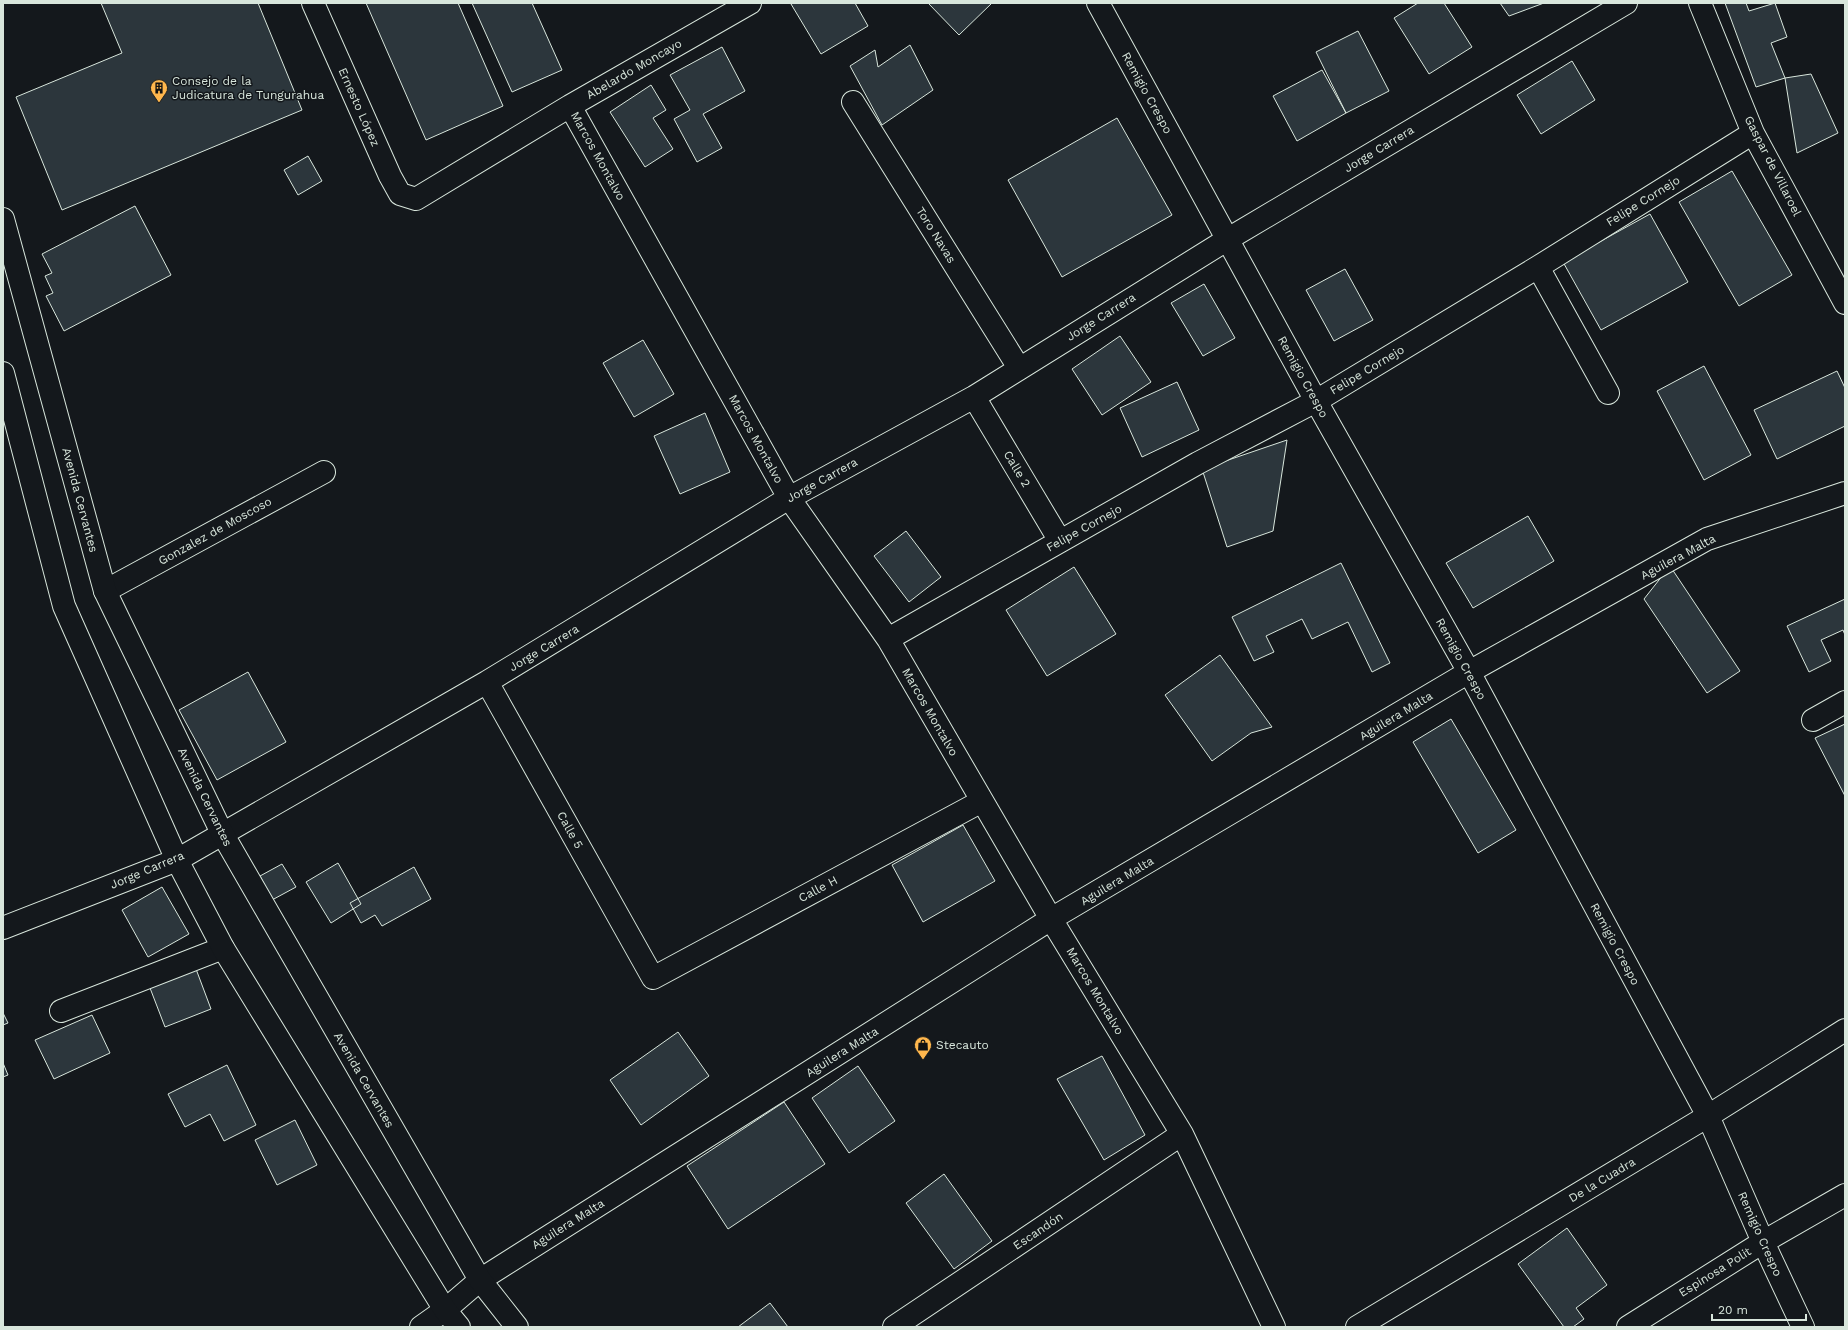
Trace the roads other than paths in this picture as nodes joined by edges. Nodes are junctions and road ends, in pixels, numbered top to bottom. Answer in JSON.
{"nodes":[{"id":1,"x":313,"y":3,"type":"edge"},
{"id":2,"x":750,"y":3,"type":"edge"},
{"id":3,"x":1098,"y":3,"type":"edge"},
{"id":4,"x":1626,"y":3,"type":"edge"},
{"id":5,"x":1700,"y":3,"type":"edge"},
{"id":6,"x":853,"y":102,"type":"dead end"},
{"id":7,"x":570,"y":106,"type":"junction"},
{"id":8,"x":1753,"y":133,"type":"junction"},
{"id":9,"x":416,"y":199,"type":"joint"},
{"id":10,"x":3,"y":219,"type":"edge"},
{"id":11,"x":1228,"y":239,"type":"junction"},
{"id":12,"x":1538,"y":267,"type":"junction"},
{"id":13,"x":1845,"y":303,"type":"edge"},
{"id":14,"x":1019,"y":368,"type":"junction"},
{"id":15,"x":3,"y":373,"type":"edge"},
{"id":16,"x":1608,"y":393,"type":"dead end"},
{"id":17,"x":974,"y":397,"type":"junction"},
{"id":18,"x":1316,"y":401,"type":"junction"},
{"id":19,"x":324,"y":472,"type":"dead end"},
{"id":20,"x":1845,"y":493,"type":"edge"},
{"id":21,"x":789,"y":498,"type":"junction"},
{"id":22,"x":1060,"y":541,"type":"junction"},
{"id":23,"x":106,"y":591,"type":"junction"},
{"id":24,"x":888,"y":639,"type":"junction"},
{"id":25,"x":1469,"y":672,"type":"junction"},
{"id":26,"x":487,"y":682,"type":"junction"},
{"id":27,"x":1845,"y":702,"type":"edge"},
{"id":28,"x":1813,"y":720,"type":"dead end"},
{"id":29,"x":982,"y":801,"type":"junction"},
{"id":30,"x":222,"y":833,"type":"junction"},
{"id":31,"x":176,"y":860,"type":"junction"},
{"id":32,"x":1051,"y":919,"type":"junction"},
{"id":33,"x":3,"y":928,"type":"edge"},
{"id":34,"x":224,"y":948,"type":"junction"},
{"id":35,"x":653,"y":978,"type":"joint"},
{"id":36,"x":61,"y":1011,"type":"dead end"},
{"id":37,"x":1845,"y":1030,"type":"edge"},
{"id":38,"x":1708,"y":1116,"type":"junction"},
{"id":39,"x":1182,"y":1134,"type":"junction"},
{"id":40,"x":1845,"y":1194,"type":"edge"},
{"id":41,"x":1763,"y":1242,"type":"junction"},
{"id":42,"x":480,"y":1280,"type":"junction"},
{"id":43,"x":445,"y":1310,"type":"junction"},
{"id":44,"x":421,"y":1327,"type":"edge"},
{"id":45,"x":459,"y":1327,"type":"edge"},
{"id":46,"x":517,"y":1327,"type":"edge"},
{"id":47,"x":894,"y":1327,"type":"edge"},
{"id":48,"x":1274,"y":1327,"type":"edge"},
{"id":49,"x":1358,"y":1327,"type":"edge"},
{"id":50,"x":1628,"y":1327,"type":"edge"},
{"id":51,"x":1803,"y":1327,"type":"edge"}],
"edges":[{"from":1,"to":9,"type":"street","name":"Ernesto López"},
{"from":2,"to":7,"type":"street","name":"Abelardo Moncayo"},
{"from":3,"to":11,"type":"street","name":"Remigio Crespo"},
{"from":4,"to":11,"type":"street","name":"Jorge Carrera"},
{"from":5,"to":8,"type":"street","name":"Gaspar de Villaroel"},
{"from":6,"to":14,"type":"street","name":"Toro Navas"},
{"from":7,"to":9,"type":"street","name":"Abelardo Moncayo"},
{"from":7,"to":21,"type":"street","name":"Marcos Montalvo"},
{"from":8,"to":12,"type":"street","name":"Felipe Cornejo"},
{"from":8,"to":13,"type":"street","name":"Gaspar de Villaroel"},
{"from":10,"to":23,"type":"street","name":"Avenida Cervantes"},
{"from":11,"to":14,"type":"street","name":"Jorge Carrera"},
{"from":11,"to":18,"type":"street","name":"Remigio Crespo"},
{"from":12,"to":16,"type":"street"},
{"from":12,"to":18,"type":"street","name":"Felipe Cornejo"},
{"from":14,"to":17,"type":"street","name":"Jorge Carrera"},
{"from":15,"to":31,"type":"street"},
{"from":17,"to":21,"type":"street","name":"Jorge Carrera"},
{"from":17,"to":22,"type":"street","name":"Calle 2"},
{"from":18,"to":22,"type":"street","name":"Felipe Cornejo"},
{"from":18,"to":25,"type":"street","name":"Remigio Crespo"},
{"from":19,"to":23,"type":"street","name":"Gonzalez de Moscoso"},
{"from":20,"to":25,"type":"street","name":"Aguilera Malta"},
{"from":21,"to":24,"type":"street","name":"Marcos Montalvo"},
{"from":21,"to":26,"type":"street","name":"Jorge Carrera"},
{"from":22,"to":24,"type":"street","name":"Felipe Cornejo"},
{"from":23,"to":30,"type":"street","name":"Avenida Cervantes"},
{"from":24,"to":29,"type":"street","name":"Marcos Montalvo"},
{"from":25,"to":32,"type":"street","name":"Aguilera Malta"},
{"from":25,"to":38,"type":"street","name":"Remigio Crespo"},
{"from":26,"to":30,"type":"street","name":"Jorge Carrera"},
{"from":26,"to":35,"type":"street","name":"Calle 5"},
{"from":27,"to":28,"type":"street"},
{"from":29,"to":32,"type":"street","name":"Marcos Montalvo"},
{"from":29,"to":35,"type":"street","name":"Calle H"},
{"from":30,"to":31,"type":"street","name":"Jorge Carrera"},
{"from":30,"to":42,"type":"street","name":"Avenida Cervantes"},
{"from":31,"to":33,"type":"street","name":"Jorge Carrera"},
{"from":31,"to":34,"type":"street"},
{"from":32,"to":39,"type":"street","name":"Marcos Montalvo"},
{"from":32,"to":42,"type":"street","name":"Aguilera Malta"},
{"from":34,"to":36,"type":"street"},
{"from":34,"to":43,"type":"street"},
{"from":37,"to":38,"type":"street","name":"De la Cuadra"},
{"from":38,"to":41,"type":"street","name":"Remigio Crespo"},
{"from":38,"to":49,"type":"street","name":"De la Cuadra"},
{"from":39,"to":47,"type":"street","name":"Escandón"},
{"from":39,"to":48,"type":"street","name":"Marcos Montalvo"},
{"from":40,"to":41,"type":"street","name":"Espinosa Polit"},
{"from":41,"to":50,"type":"street","name":"Espinosa Polit"},
{"from":41,"to":51,"type":"street","name":"Remigio Crespo"},
{"from":42,"to":43,"type":"street","name":"Aguilera Malta"},
{"from":42,"to":46,"type":"street","name":"Avenida Cervantes"},
{"from":43,"to":44,"type":"street","name":"Aguilera Malta"},
{"from":43,"to":45,"type":"street"}]}
